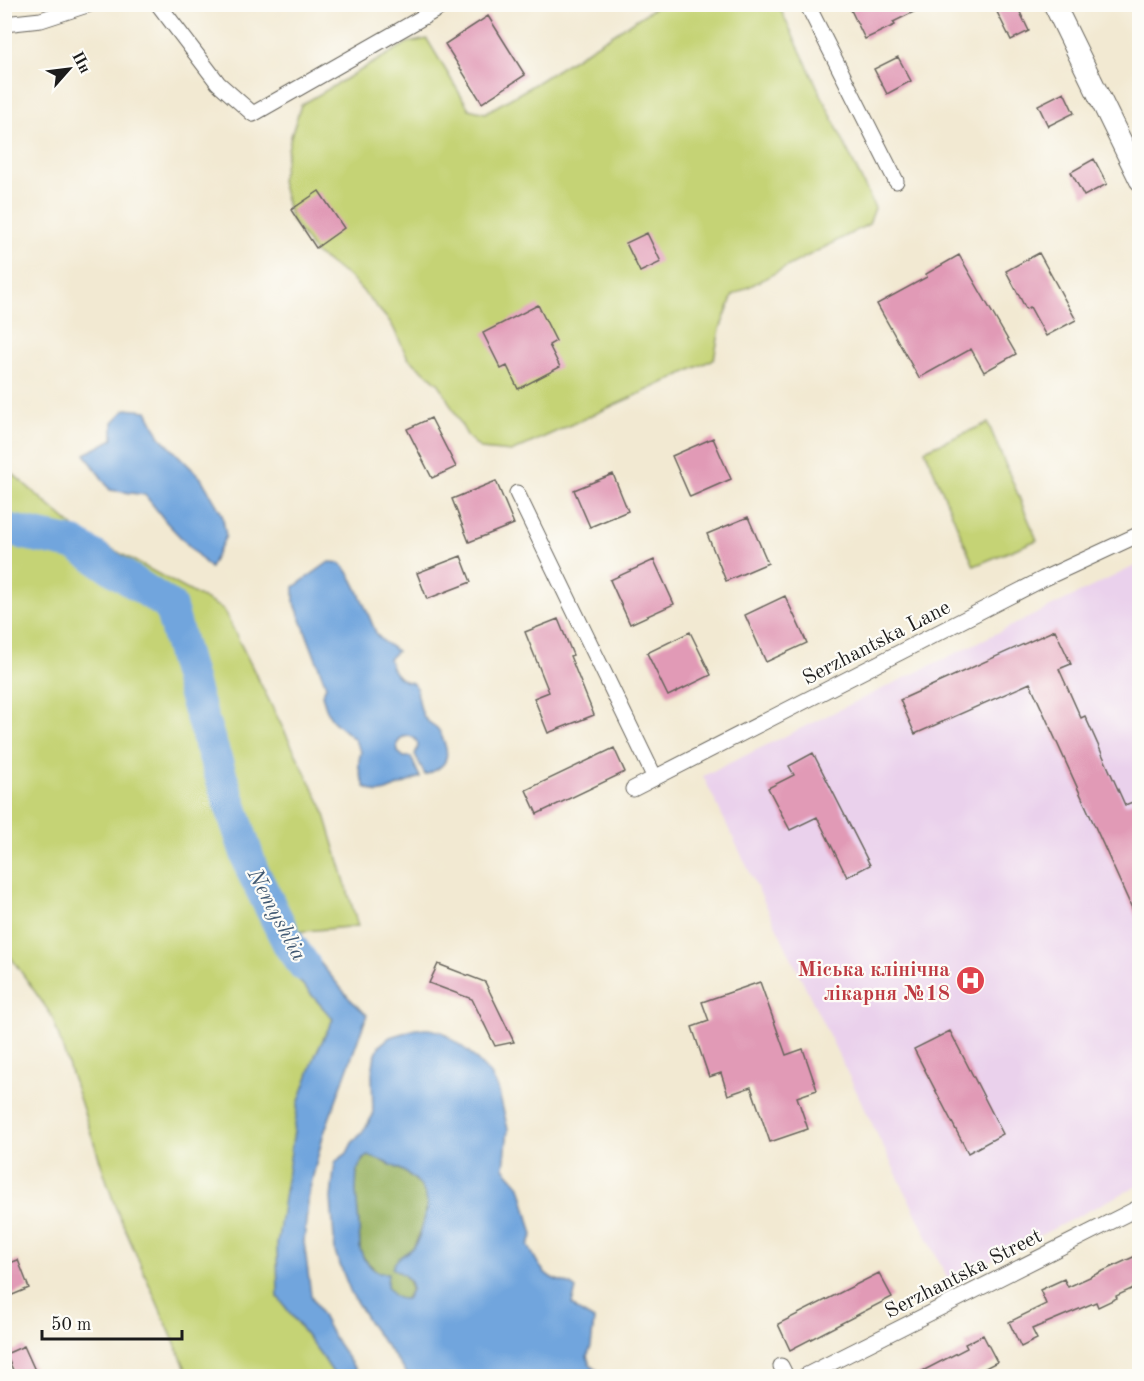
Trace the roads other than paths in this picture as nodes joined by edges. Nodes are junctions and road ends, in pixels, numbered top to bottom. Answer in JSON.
{"nodes":[{"id":1,"x":90,"y":4,"type":"edge"},
{"id":2,"x":158,"y":4,"type":"edge"},
{"id":3,"x":446,"y":4,"type":"edge"},
{"id":4,"x":807,"y":4,"type":"edge"},
{"id":5,"x":1054,"y":4,"type":"edge"},
{"id":6,"x":4,"y":24,"type":"edge"},
{"id":7,"x":1140,"y":180,"type":"edge"},
{"id":8,"x":896,"y":181,"type":"dead end"},
{"id":9,"x":517,"y":493,"type":"dead end"},
{"id":10,"x":1140,"y":534,"type":"edge"},
{"id":11,"x":655,"y":778,"type":"junction"},
{"id":12,"x":633,"y":789,"type":"dead end"},
{"id":13,"x":1140,"y":1208,"type":"edge"},
{"id":14,"x":805,"y":1377,"type":"edge"}],
"edges":[{"from":1,"to":6,"type":"street"},
{"from":2,"to":3,"type":"street"},
{"from":4,"to":8,"type":"street"},
{"from":5,"to":7,"type":"main road"},
{"from":9,"to":11,"type":"street"},
{"from":10,"to":11,"type":"street","name":"Serzhantska Lane"},
{"from":11,"to":12,"type":"street","name":"Serzhantska Lane"},
{"from":13,"to":14,"type":"street","name":"Serzhantska Street"}]}
